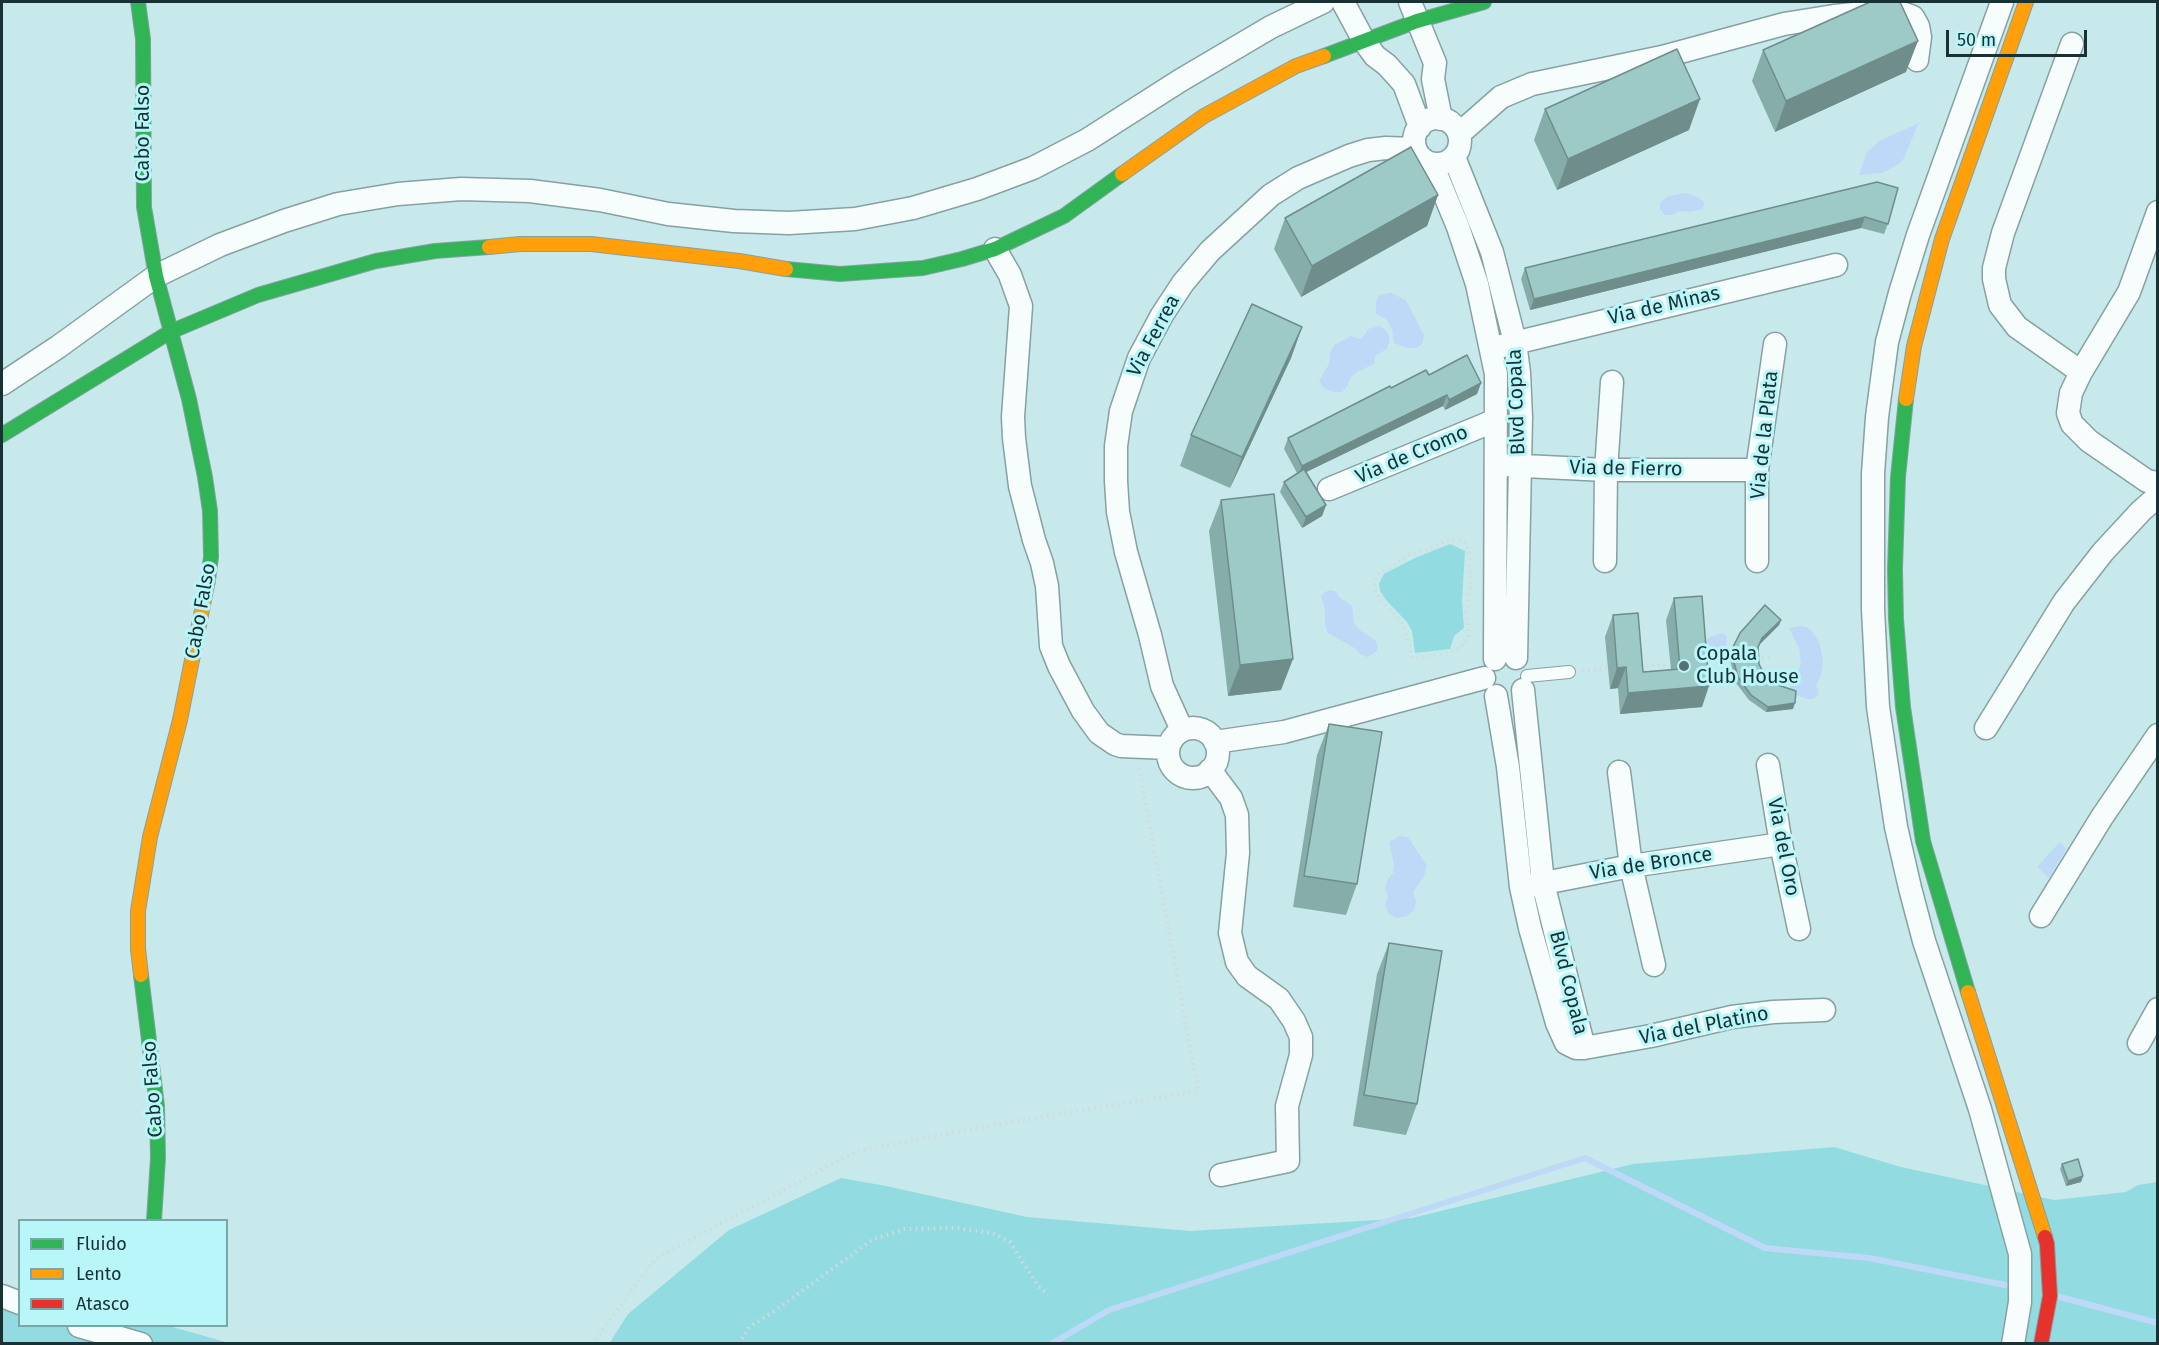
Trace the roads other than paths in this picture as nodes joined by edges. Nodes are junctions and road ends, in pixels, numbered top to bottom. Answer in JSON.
{"nodes":[{"id":1,"x":138,"y":2,"type":"edge"},
{"id":2,"x":1323,"y":2,"type":"edge"},
{"id":3,"x":1343,"y":2,"type":"edge"},
{"id":4,"x":1484,"y":2,"type":"edge"},
{"id":5,"x":2002,"y":2,"type":"edge"},
{"id":6,"x":2025,"y":2,"type":"edge"},
{"id":7,"x":1414,"y":11,"type":"edge"},
{"id":8,"x":1364,"y":41,"type":"junction"},
{"id":9,"x":2072,"y":44,"type":"dead end"},
{"id":10,"x":1917,"y":60,"type":"edge"},
{"id":11,"x":1441,"y":119,"type":"junction"},
{"id":12,"x":1420,"y":127,"type":"junction"},
{"id":13,"x":1459,"y":134,"type":"junction"},
{"id":14,"x":1415,"y":149,"type":"junction"},
{"id":15,"x":1454,"y":157,"type":"junction"},
{"id":16,"x":1432,"y":164,"type":"junction"},
{"id":17,"x":2157,"y":212,"type":"edge"},
{"id":18,"x":995,"y":249,"type":"junction"},
{"id":19,"x":1836,"y":265,"type":"dead end"},
{"id":20,"x":156,"y":276,"type":"junction"},
{"id":21,"x":170,"y":332,"type":"junction"},
{"id":22,"x":1515,"y":342,"type":"junction"},
{"id":23,"x":1774,"y":344,"type":"dead end"},
{"id":24,"x":1492,"y":349,"type":"junction"},
{"id":25,"x":2081,"y":372,"type":"junction"},
{"id":26,"x":1882,"y":381,"type":"junction"},
{"id":27,"x":1612,"y":382,"type":"dead end"},
{"id":28,"x":1908,"y":383,"type":"junction"},
{"id":29,"x":2,"y":384,"type":"edge"},
{"id":30,"x":1496,"y":420,"type":"junction"},
{"id":31,"x":2,"y":435,"type":"edge"},
{"id":32,"x":1496,"y":464,"type":"junction"},
{"id":33,"x":1519,"y":466,"type":"junction"},
{"id":34,"x":1605,"y":470,"type":"junction"},
{"id":35,"x":1757,"y":470,"type":"junction"},
{"id":36,"x":1329,"y":489,"type":"dead end"},
{"id":37,"x":2155,"y":491,"type":"edge"},
{"id":38,"x":1605,"y":561,"type":"dead end"},
{"id":39,"x":1756,"y":561,"type":"dead end"},
{"id":40,"x":1569,"y":672,"type":"road end"},
{"id":41,"x":1507,"y":676,"type":"junction"},
{"id":42,"x":1986,"y":728,"type":"dead end"},
{"id":43,"x":1182,"y":730,"type":"junction"},
{"id":44,"x":2157,"y":735,"type":"edge"},
{"id":45,"x":1215,"y":742,"type":"junction"},
{"id":46,"x":1168,"y":748,"type":"junction"},
{"id":47,"x":1768,"y":765,"type":"dead end"},
{"id":48,"x":1210,"y":770,"type":"junction"},
{"id":49,"x":1619,"y":772,"type":"dead end"},
{"id":50,"x":1781,"y":844,"type":"junction"},
{"id":51,"x":1631,"y":866,"type":"junction"},
{"id":52,"x":1532,"y":885,"type":"junction"},
{"id":53,"x":2042,"y":916,"type":"dead end"},
{"id":54,"x":1799,"y":929,"type":"dead end"},
{"id":55,"x":1653,"y":965,"type":"dead end"},
{"id":56,"x":2157,"y":1009,"type":"edge"},
{"id":57,"x":1824,"y":1010,"type":"dead end"},
{"id":58,"x":2139,"y":1043,"type":"dead end"},
{"id":59,"x":1584,"y":1048,"type":"joint"},
{"id":60,"x":1221,"y":1175,"type":"dead end"},
{"id":61,"x":154,"y":1219,"type":"edge"},
{"id":62,"x":2047,"y":1244,"type":"junction"},
{"id":63,"x":2020,"y":1254,"type":"junction"},
{"id":64,"x":2,"y":1296,"type":"edge"},
{"id":65,"x":18,"y":1303,"type":"edge"},
{"id":66,"x":82,"y":1327,"type":"edge"},
{"id":67,"x":143,"y":1327,"type":"edge"},
{"id":68,"x":2014,"y":1338,"type":"edge"},
{"id":69,"x":2042,"y":1340,"type":"edge"},
{"id":70,"x":141,"y":1344,"type":"edge"}],
"edges":[{"from":1,"to":20,"type":"street","name":"Cabo Falso"},
{"from":2,"to":20,"type":"street"},
{"from":3,"to":8,"type":"street"},
{"from":4,"to":7,"type":"street"},
{"from":5,"to":26,"type":"street"},
{"from":6,"to":28,"type":"street"},
{"from":7,"to":8,"type":"street"},
{"from":7,"to":11,"type":"street"},
{"from":8,"to":12,"type":"street"},
{"from":8,"to":18,"type":"street"},
{"from":9,"to":25,"type":"street"},
{"from":10,"to":13,"type":"street"},
{"from":11,"to":12,"type":"street"},
{"from":11,"to":13,"type":"street"},
{"from":12,"to":14,"type":"street"},
{"from":13,"to":15,"type":"street"},
{"from":14,"to":16,"type":"street"},
{"from":14,"to":43,"type":"street","name":"Via Ferrea"},
{"from":15,"to":16,"type":"street"},
{"from":15,"to":22,"type":"street","name":"Blvd Copala"},
{"from":16,"to":24,"type":"street","name":"Blvd Copala"},
{"from":17,"to":25,"type":"street"},
{"from":18,"to":21,"type":"street"},
{"from":18,"to":46,"type":"street"},
{"from":19,"to":22,"type":"street","name":"Via de Minas"},
{"from":20,"to":21,"type":"street","name":"Cabo Falso"},
{"from":20,"to":29,"type":"street"},
{"from":21,"to":31,"type":"street"},
{"from":21,"to":61,"type":"street","name":"Cabo Falso"},
{"from":22,"to":24,"type":"street","name":"Via de Minas"},
{"from":22,"to":33,"type":"street","name":"Blvd Copala"},
{"from":23,"to":35,"type":"street","name":"Via de la Plata"},
{"from":24,"to":30,"type":"street","name":"Blvd Copala"},
{"from":25,"to":37,"type":"street"},
{"from":26,"to":28,"type":"street"},
{"from":26,"to":63,"type":"street"},
{"from":27,"to":34,"type":"street"},
{"from":28,"to":62,"type":"street"},
{"from":30,"to":32,"type":"street","name":"Blvd Copala"},
{"from":30,"to":36,"type":"street","name":"Via de Cromo"},
{"from":32,"to":33,"type":"street","name":"Via de Fierro"},
{"from":32,"to":41,"type":"street","name":"Blvd Copala"},
{"from":33,"to":34,"type":"street","name":"Via de Fierro"},
{"from":33,"to":41,"type":"street","name":"Blvd Copala"},
{"from":34,"to":35,"type":"street","name":"Via de Fierro"},
{"from":34,"to":38,"type":"street"},
{"from":35,"to":39,"type":"street","name":"Via de la Plata"},
{"from":37,"to":42,"type":"street"},
{"from":40,"to":41,"type":"lane"},
{"from":41,"to":45,"type":"street"},
{"from":41,"to":52,"type":"street","name":"Blvd Copala"},
{"from":43,"to":45,"type":"street"},
{"from":43,"to":46,"type":"street"},
{"from":44,"to":53,"type":"street"},
{"from":45,"to":48,"type":"street"},
{"from":46,"to":48,"type":"street"},
{"from":47,"to":50,"type":"street","name":"Via del Oro"},
{"from":48,"to":60,"type":"street"},
{"from":49,"to":51,"type":"street"},
{"from":50,"to":51,"type":"street","name":"Via de Bronce"},
{"from":50,"to":54,"type":"street","name":"Via del Oro"},
{"from":51,"to":52,"type":"street","name":"Via de Bronce"},
{"from":51,"to":55,"type":"street"},
{"from":52,"to":59,"type":"street","name":"Blvd Copala"},
{"from":56,"to":58,"type":"street"},
{"from":57,"to":59,"type":"street","name":"Via del Platino"},
{"from":62,"to":63,"type":"street"},
{"from":62,"to":69,"type":"street"},
{"from":63,"to":68,"type":"street"},
{"from":64,"to":65,"type":"street"},
{"from":66,"to":70,"type":"street"},
{"from":67,"to":70,"type":"street"},
{"from":68,"to":69,"type":"street"}]}
